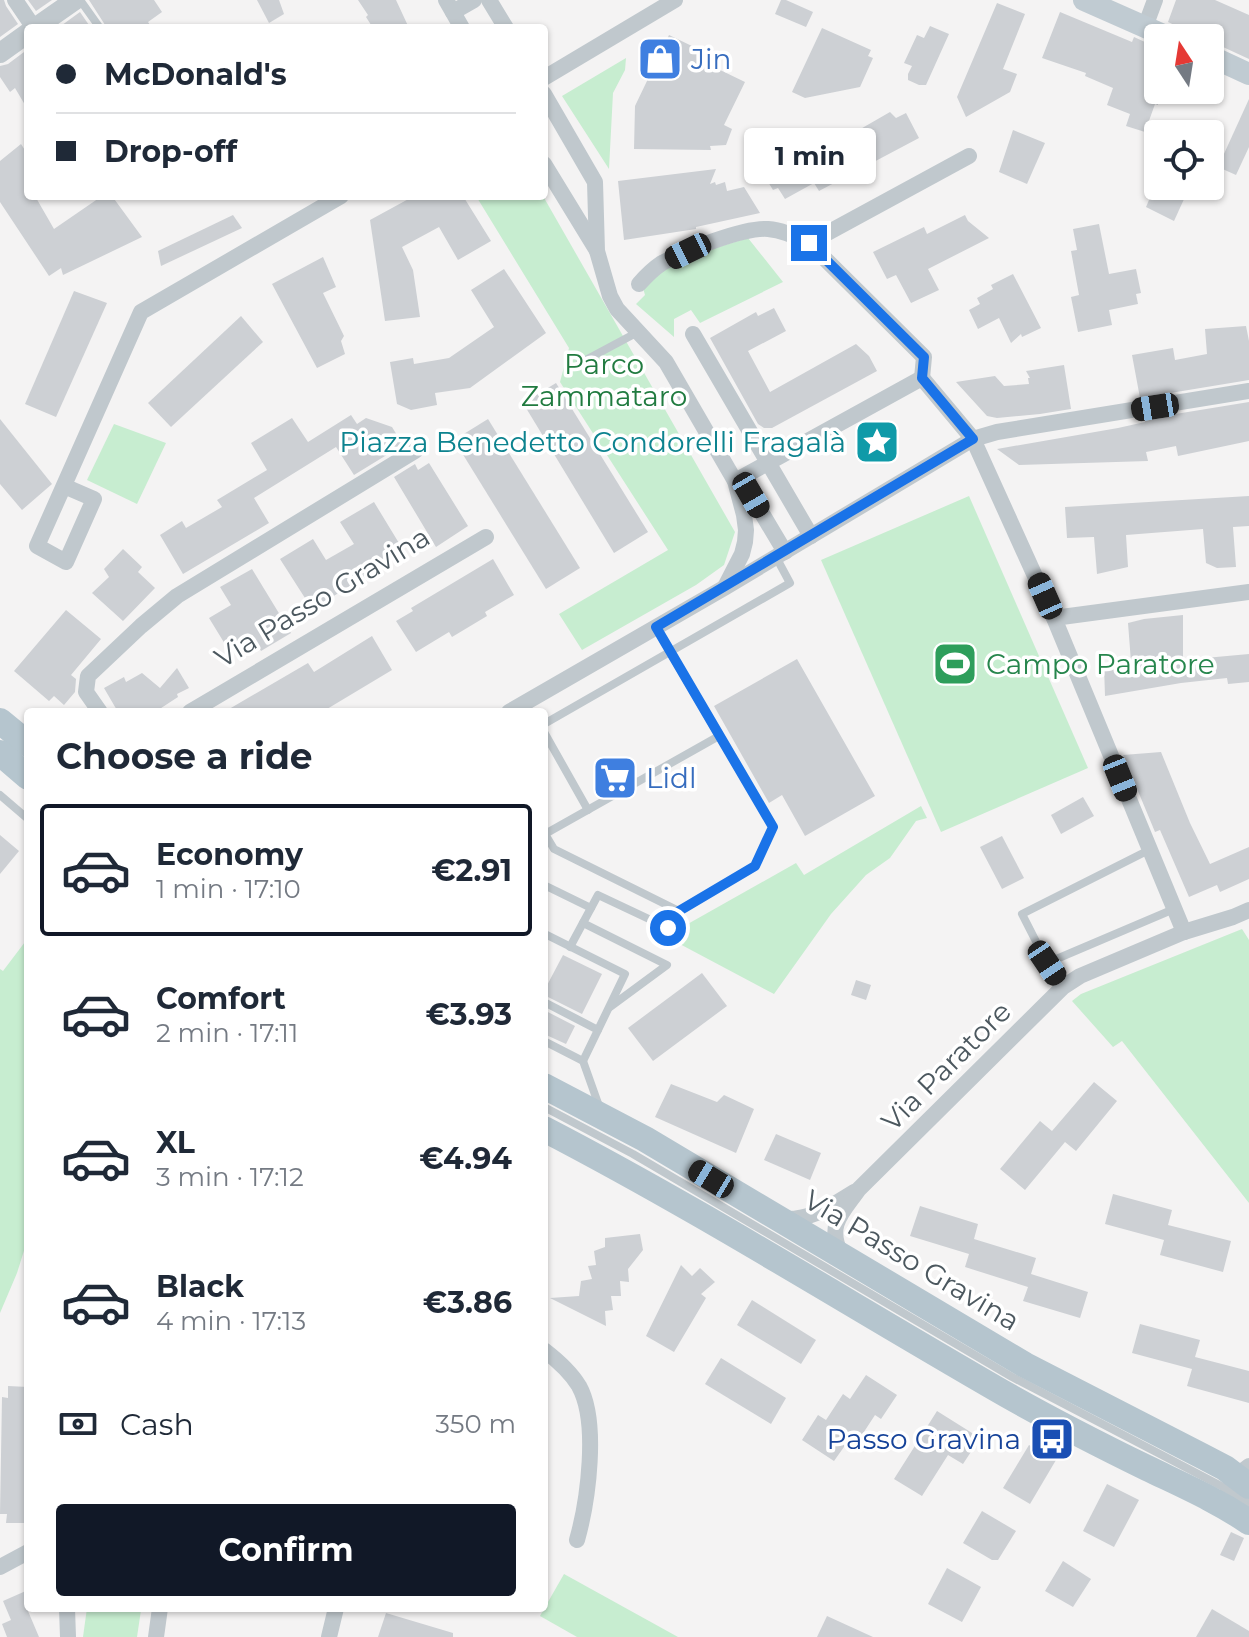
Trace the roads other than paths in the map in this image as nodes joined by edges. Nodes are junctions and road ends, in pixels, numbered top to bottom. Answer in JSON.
{"nodes":[{"id":1,"x":15,"y":0,"type":"edge"},
{"id":2,"x":78,"y":0,"type":"edge"},
{"id":3,"x":474,"y":0,"type":"edge"},
{"id":4,"x":489,"y":0,"type":"edge"},
{"id":5,"x":675,"y":0,"type":"edge"},
{"id":6,"x":1084,"y":0,"type":"edge"},
{"id":7,"x":1155,"y":0,"type":"edge"},
{"id":8,"x":449,"y":6,"type":"edge"},
{"id":9,"x":31,"y":24,"type":"edge"},
{"id":10,"x":40,"y":24,"type":"edge"},
{"id":11,"x":97,"y":24,"type":"edge"},
{"id":12,"x":460,"y":24,"type":"edge"},
{"id":13,"x":504,"y":24,"type":"edge"},
{"id":14,"x":1146,"y":24,"type":"edge"},
{"id":15,"x":1144,"y":27,"type":"edge"},
{"id":16,"x":24,"y":36,"type":"edge"},
{"id":17,"x":0,"y":53,"type":"edge"},
{"id":18,"x":1224,"y":62,"type":"edge"},
{"id":19,"x":1249,"y":74,"type":"edge"},
{"id":20,"x":548,"y":76,"type":"edge"},
{"id":21,"x":548,"y":101,"type":"edge"},
{"id":22,"x":969,"y":156,"type":"dead end"},
{"id":23,"x":548,"y":171,"type":"edge"},
{"id":24,"x":334,"y":200,"type":"edge"},
{"id":25,"x":809,"y":243,"type":"junction"},
{"id":26,"x":597,"y":251,"type":"junction"},
{"id":27,"x":639,"y":284,"type":"dead end"},
{"id":28,"x":639,"y":332,"type":"junction"},
{"id":29,"x":693,"y":334,"type":"dead end"},
{"id":30,"x":580,"y":363,"type":"dead end"},
{"id":31,"x":922,"y":378,"type":"junction"},
{"id":32,"x":1249,"y":391,"type":"edge"},
{"id":33,"x":973,"y":439,"type":"junction"},
{"id":34,"x":415,"y":451,"type":"dead end"},
{"id":35,"x":769,"y":462,"type":"junction"},
{"id":36,"x":735,"y":481,"type":"junction"},
{"id":37,"x":64,"y":486,"type":"dead end"},
{"id":38,"x":811,"y":536,"type":"junction"},
{"id":39,"x":486,"y":537,"type":"dead end"},
{"id":40,"x":780,"y":555,"type":"junction"},
{"id":41,"x":724,"y":588,"type":"junction"},
{"id":42,"x":1249,"y":592,"type":"edge"},
{"id":43,"x":1054,"y":618,"type":"junction"},
{"id":44,"x":656,"y":627,"type":"junction"},
{"id":45,"x":670,"y":652,"type":"junction"},
{"id":46,"x":530,"y":707,"type":"edge"},
{"id":47,"x":97,"y":708,"type":"edge"},
{"id":48,"x":197,"y":708,"type":"edge"},
{"id":49,"x":0,"y":721,"type":"edge"},
{"id":50,"x":548,"y":722,"type":"edge"},
{"id":51,"x":719,"y":736,"type":"junction"},
{"id":52,"x":548,"y":739,"type":"edge"},
{"id":53,"x":24,"y":741,"type":"edge"},
{"id":54,"x":0,"y":753,"type":"edge"},
{"id":55,"x":24,"y":774,"type":"edge"},
{"id":56,"x":0,"y":795,"type":"edge"},
{"id":57,"x":588,"y":810,"type":"junction"},
{"id":58,"x":24,"y":816,"type":"edge"},
{"id":59,"x":548,"y":832,"type":"edge"},
{"id":60,"x":548,"y":839,"type":"edge"},
{"id":61,"x":1149,"y":850,"type":"junction"},
{"id":62,"x":548,"y":887,"type":"edge"},
{"id":63,"x":591,"y":908,"type":"junction"},
{"id":64,"x":1174,"y":909,"type":"junction"},
{"id":65,"x":1249,"y":910,"type":"edge"},
{"id":66,"x":679,"y":911,"type":"junction"},
{"id":67,"x":583,"y":923,"type":"junction"},
{"id":68,"x":1184,"y":932,"type":"junction"},
{"id":69,"x":548,"y":936,"type":"edge"},
{"id":70,"x":570,"y":947,"type":"junction"},
{"id":71,"x":1047,"y":963,"type":"junction"},
{"id":72,"x":1063,"y":987,"type":"junction"},
{"id":73,"x":548,"y":1004,"type":"edge"},
{"id":74,"x":609,"y":1007,"type":"junction"},
{"id":75,"x":598,"y":1030,"type":"junction"},
{"id":76,"x":548,"y":1043,"type":"edge"},
{"id":77,"x":583,"y":1061,"type":"junction"},
{"id":78,"x":548,"y":1088,"type":"edge"},
{"id":79,"x":548,"y":1109,"type":"edge"},
{"id":80,"x":604,"y":1118,"type":"junction"},
{"id":81,"x":548,"y":1131,"type":"edge"},
{"id":82,"x":859,"y":1189,"type":"junction"},
{"id":83,"x":779,"y":1219,"type":"junction"},
{"id":84,"x":841,"y":1254,"type":"junction"},
{"id":85,"x":548,"y":1354,"type":"edge"},
{"id":86,"x":1237,"y":1484,"type":"edge"},
{"id":87,"x":1249,"y":1504,"type":"edge"},
{"id":88,"x":1249,"y":1522,"type":"edge"},
{"id":89,"x":577,"y":1540,"type":"dead end"},
{"id":90,"x":24,"y":1554,"type":"edge"},
{"id":91,"x":0,"y":1567,"type":"edge"},
{"id":92,"x":67,"y":1612,"type":"edge"},
{"id":93,"x":159,"y":1612,"type":"edge"},
{"id":94,"x":335,"y":1612,"type":"edge"},
{"id":95,"x":68,"y":1637,"type":"edge"},
{"id":96,"x":156,"y":1637,"type":"edge"},
{"id":97,"x":329,"y":1637,"type":"edge"}],
"edges":[{"from":1,"to":9,"type":"street"},
{"from":2,"to":10,"type":"street"},
{"from":2,"to":11,"type":"lane"},
{"from":3,"to":8,"type":"street"},
{"from":4,"to":13,"type":"street"},
{"from":5,"to":20,"type":"street"},
{"from":6,"to":15,"type":"main road"},
{"from":7,"to":14,"type":"street"},
{"from":8,"to":12,"type":"street"},
{"from":16,"to":17,"type":"street"},
{"from":18,"to":19,"type":"main road"},
{"from":21,"to":26,"type":"street"},
{"from":22,"to":25,"type":"street"},
{"from":23,"to":26,"type":"street"},
{"from":24,"to":37,"type":"street"},
{"from":25,"to":27,"type":"street"},
{"from":25,"to":31,"type":"street"},
{"from":26,"to":28,"type":"street"},
{"from":28,"to":30,"type":"lane"},
{"from":28,"to":36,"type":"street"},
{"from":29,"to":35,"type":"street"},
{"from":31,"to":33,"type":"street"},
{"from":31,"to":35,"type":"street"},
{"from":32,"to":33,"type":"street"},
{"from":33,"to":38,"type":"street"},
{"from":33,"to":43,"type":"street"},
{"from":34,"to":47,"type":"street"},
{"from":35,"to":36,"type":"street"},
{"from":35,"to":38,"type":"street"},
{"from":36,"to":40,"type":"street"},
{"from":36,"to":41,"type":"street"},
{"from":38,"to":40,"type":"street"},
{"from":39,"to":48,"type":"street","name":"Via Passo Gravina"},
{"from":40,"to":41,"type":"street"},
{"from":40,"to":45,"type":"lane"},
{"from":41,"to":44,"type":"street"},
{"from":42,"to":43,"type":"street"},
{"from":43,"to":61,"type":"street"},
{"from":44,"to":45,"type":"lane"},
{"from":44,"to":46,"type":"street"},
{"from":45,"to":50,"type":"lane"},
{"from":45,"to":51,"type":"lane"},
{"from":49,"to":53,"type":"main road"},
{"from":51,"to":57,"type":"lane"},
{"from":51,"to":66,"type":"lane"},
{"from":52,"to":57,"type":"lane"},
{"from":54,"to":55,"type":"main road"},
{"from":56,"to":58,"type":"lane"},
{"from":57,"to":59,"type":"lane"},
{"from":60,"to":66,"type":"lane"},
{"from":61,"to":64,"type":"street"},
{"from":61,"to":71,"type":"lane"},
{"from":62,"to":63,"type":"lane"},
{"from":63,"to":66,"type":"lane"},
{"from":63,"to":67,"type":"lane"},
{"from":64,"to":68,"type":"street"},
{"from":64,"to":71,"type":"lane"},
{"from":65,"to":68,"type":"street","name":"Via Paratore"},
{"from":67,"to":70,"type":"lane"},
{"from":67,"to":74,"type":"lane"},
{"from":68,"to":72,"type":"street","name":"Via Paratore"},
{"from":69,"to":70,"type":"lane"},
{"from":70,"to":74,"type":"lane"},
{"from":71,"to":72,"type":"lane"},
{"from":72,"to":82,"type":"street","name":"Via Paratore"},
{"from":73,"to":75,"type":"lane"},
{"from":74,"to":75,"type":"lane"},
{"from":75,"to":77,"type":"lane"},
{"from":76,"to":77,"type":"lane"},
{"from":77,"to":80,"type":"lane"},
{"from":78,"to":80,"type":"main road","name":"Via Passo Gravina"},
{"from":79,"to":86,"type":"lane"},
{"from":80,"to":83,"type":"main road","name":"Via Passo Gravina"},
{"from":81,"to":86,"type":"main road","name":"Via Passo Gravina"},
{"from":82,"to":83,"type":"street","name":"Via Paratore"},
{"from":82,"to":84,"type":"street","name":"Via Paratore"},
{"from":83,"to":84,"type":"main road","name":"Via Passo Gravina"},
{"from":84,"to":86,"type":"main road","name":"Via Passo Gravina"},
{"from":85,"to":89,"type":"street"},
{"from":86,"to":87,"type":"lane"},
{"from":86,"to":88,"type":"main road","name":"Via Passo Gravina"},
{"from":90,"to":91,"type":"street"},
{"from":92,"to":95,"type":"street"},
{"from":93,"to":96,"type":"street"},
{"from":94,"to":97,"type":"street"}]}
